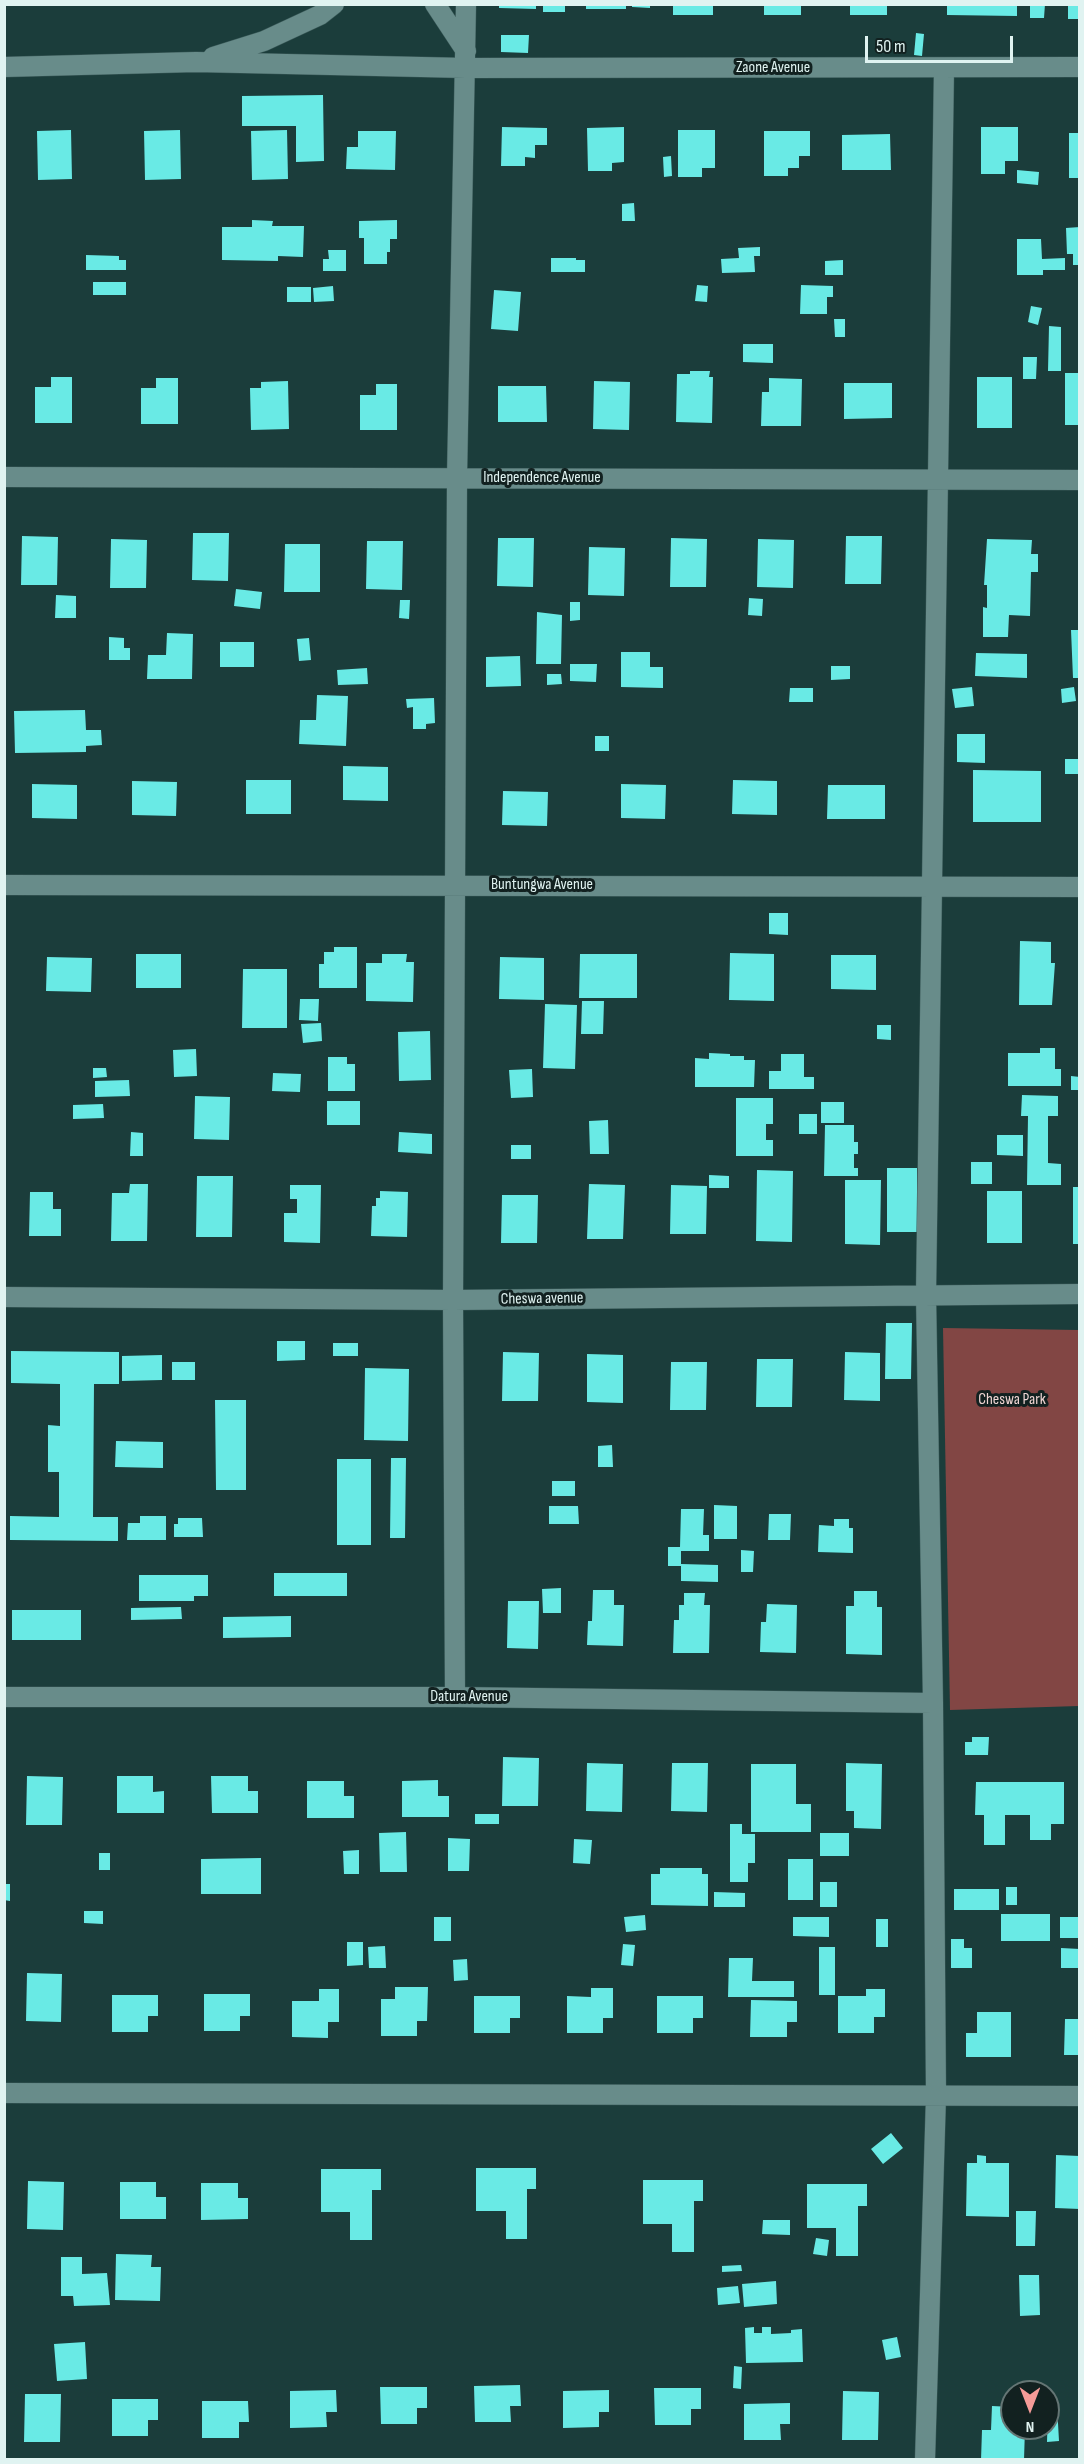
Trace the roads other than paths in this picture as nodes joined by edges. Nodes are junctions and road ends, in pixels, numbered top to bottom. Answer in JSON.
{"nodes":[{"id":1,"x":334,"y":4,"type":"edge"},
{"id":2,"x":435,"y":4,"type":"edge"},
{"id":3,"x":466,"y":4,"type":"edge"},
{"id":4,"x":466,"y":60,"type":"junction"},
{"id":5,"x":196,"y":62,"type":"junction"},
{"id":6,"x":4,"y":67,"type":"edge"},
{"id":7,"x":1080,"y":67,"type":"edge"},
{"id":8,"x":944,"y":68,"type":"junction"},
{"id":9,"x":4,"y":477,"type":"edge"},
{"id":10,"x":457,"y":478,"type":"junction"},
{"id":11,"x":939,"y":480,"type":"junction"},
{"id":12,"x":1080,"y":480,"type":"edge"},
{"id":13,"x":455,"y":884,"type":"junction"},
{"id":14,"x":4,"y":885,"type":"edge"},
{"id":15,"x":932,"y":887,"type":"junction"},
{"id":16,"x":1080,"y":887,"type":"edge"},
{"id":17,"x":926,"y":1294,"type":"junction"},
{"id":18,"x":1080,"y":1294,"type":"edge"},
{"id":19,"x":4,"y":1297,"type":"edge"},
{"id":20,"x":453,"y":1300,"type":"junction"},
{"id":21,"x":4,"y":1697,"type":"edge"},
{"id":22,"x":455,"y":1697,"type":"junction"},
{"id":23,"x":933,"y":1703,"type":"junction"},
{"id":24,"x":4,"y":2093,"type":"edge"},
{"id":25,"x":936,"y":2096,"type":"junction"},
{"id":26,"x":1080,"y":2096,"type":"edge"},
{"id":27,"x":925,"y":2460,"type":"edge"}],
"edges":[{"from":1,"to":5,"type":"street"},
{"from":2,"to":4,"type":"street"},
{"from":3,"to":4,"type":"street"},
{"from":4,"to":5,"type":"street","name":"Zaone Avenue"},
{"from":4,"to":8,"type":"street","name":"Zaone Avenue"},
{"from":4,"to":10,"type":"street"},
{"from":5,"to":6,"type":"street"},
{"from":7,"to":8,"type":"street","name":"Zaone Avenue"},
{"from":8,"to":11,"type":"street"},
{"from":9,"to":10,"type":"street","name":"Independence Avenue"},
{"from":10,"to":11,"type":"street","name":"Independence Avenue"},
{"from":10,"to":13,"type":"street"},
{"from":11,"to":12,"type":"street","name":"Independence Avenue"},
{"from":11,"to":15,"type":"street"},
{"from":13,"to":14,"type":"street","name":"Buntungwa Avenue"},
{"from":13,"to":15,"type":"street","name":"Buntungwa Avenue"},
{"from":13,"to":20,"type":"street"},
{"from":15,"to":16,"type":"street","name":"Buntungwa Avenue"},
{"from":15,"to":17,"type":"street"},
{"from":17,"to":18,"type":"street","name":"Cheswa avenue"},
{"from":17,"to":20,"type":"street","name":"Cheswa avenue"},
{"from":17,"to":23,"type":"street"},
{"from":19,"to":20,"type":"street","name":"Cheswa avenue"},
{"from":20,"to":22,"type":"street"},
{"from":21,"to":22,"type":"street","name":"Datura Avenue"},
{"from":22,"to":23,"type":"street","name":"Datura Avenue"},
{"from":23,"to":25,"type":"street"},
{"from":24,"to":25,"type":"street"},
{"from":25,"to":26,"type":"street"},
{"from":25,"to":27,"type":"street"}]}
